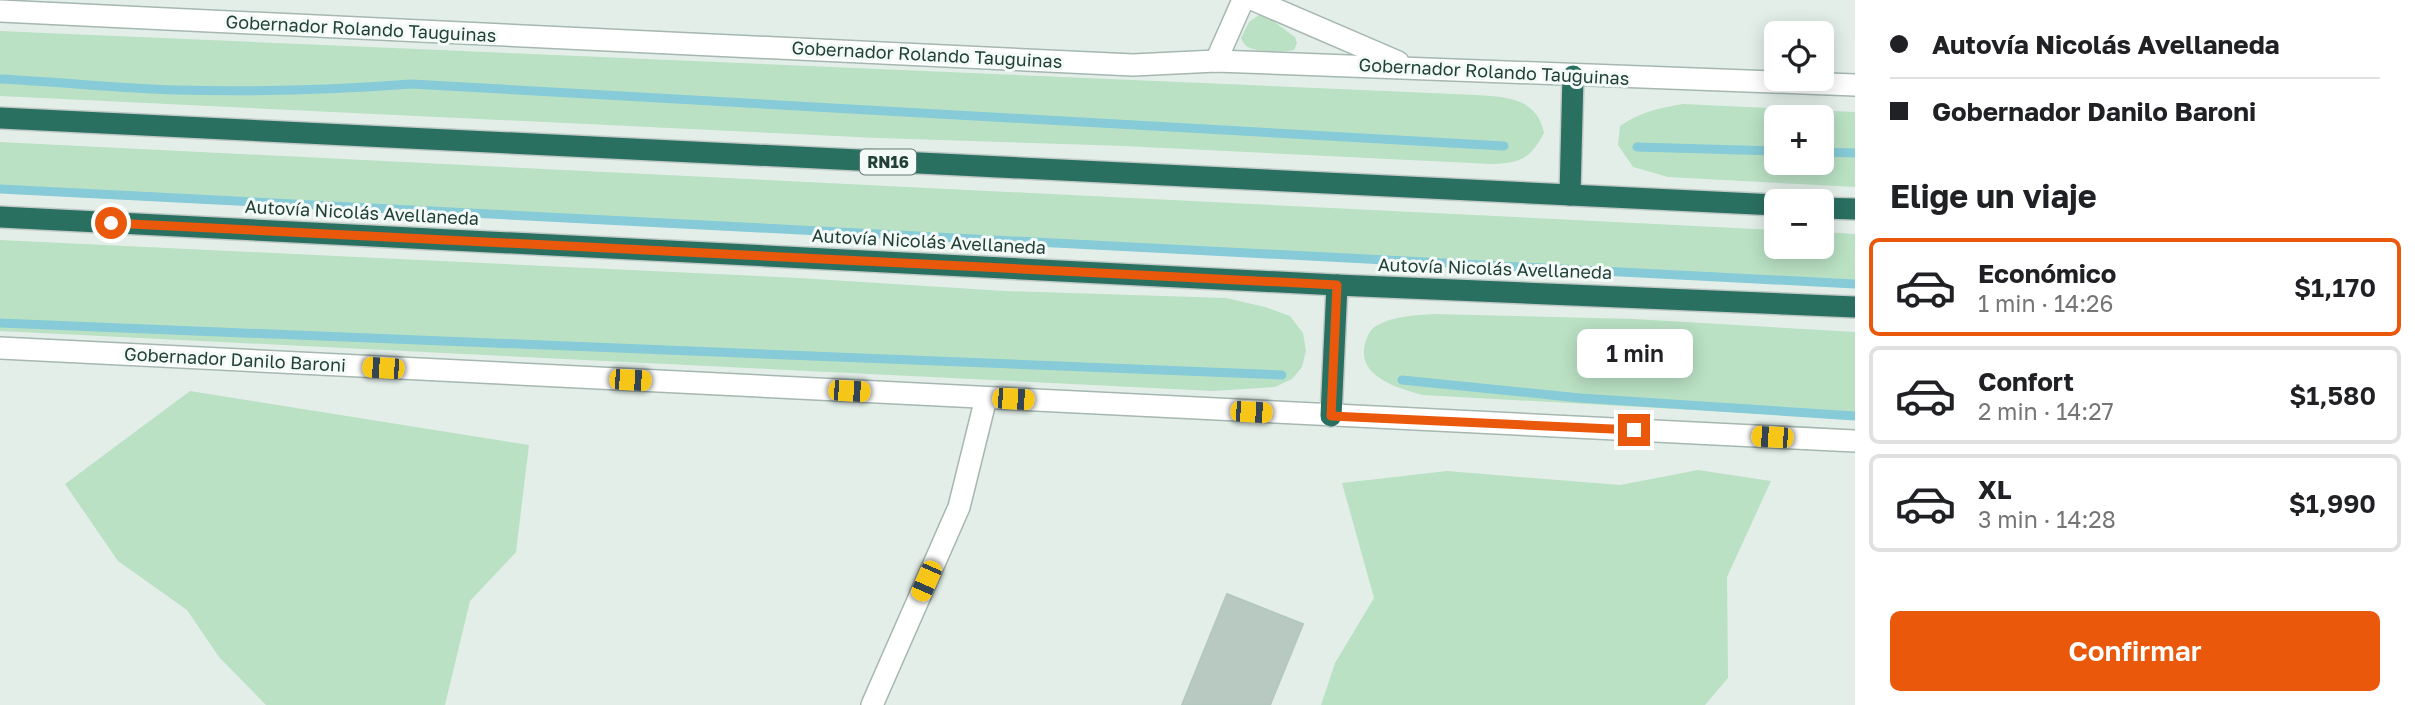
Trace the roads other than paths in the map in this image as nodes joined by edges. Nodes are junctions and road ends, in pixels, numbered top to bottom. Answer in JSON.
{"nodes":[{"id":1,"x":1243,"y":0,"type":"edge"},
{"id":2,"x":1254,"y":0,"type":"edge"},
{"id":3,"x":0,"y":11,"type":"edge"},
{"id":4,"x":1216,"y":61,"type":"junction"},
{"id":5,"x":1409,"y":67,"type":"junction"},
{"id":6,"x":1573,"y":76,"type":"junction"},
{"id":7,"x":1855,"y":85,"type":"edge"},
{"id":8,"x":0,"y":118,"type":"edge"},
{"id":9,"x":1570,"y":195,"type":"junction"},
{"id":10,"x":1764,"y":204,"type":"edge"},
{"id":11,"x":1834,"y":208,"type":"edge"},
{"id":12,"x":1855,"y":209,"type":"edge"},
{"id":13,"x":0,"y":217,"type":"edge"},
{"id":14,"x":1337,"y":285,"type":"junction"},
{"id":15,"x":1855,"y":307,"type":"edge"},
{"id":16,"x":0,"y":348,"type":"edge"},
{"id":17,"x":986,"y":398,"type":"junction"},
{"id":18,"x":1331,"y":416,"type":"junction"},
{"id":19,"x":1855,"y":441,"type":"edge"},
{"id":20,"x":872,"y":705,"type":"edge"}],
"edges":[{"from":1,"to":4,"type":"street"},
{"from":2,"to":5,"type":"street"},
{"from":3,"to":4,"type":"street","name":"Gobernador Rolando Tauguinas"},
{"from":4,"to":5,"type":"street","name":"Gobernador Rolando Tauguinas"},
{"from":5,"to":6,"type":"street","name":"Gobernador Rolando Tauguinas"},
{"from":6,"to":7,"type":"street","name":"Gobernador Rolando Tauguinas"},
{"from":6,"to":9,"type":"highway"},
{"from":8,"to":9,"type":"highway","number":"RN16"},
{"from":9,"to":10,"type":"highway","number":"RN16"},
{"from":11,"to":12,"type":"highway"},
{"from":13,"to":14,"type":"highway","name":"Autovía Nicolás Avellaneda"},
{"from":14,"to":15,"type":"highway","name":"Autovía Nicolás Avellaneda"},
{"from":14,"to":18,"type":"highway"},
{"from":16,"to":17,"type":"street","name":"Gobernador Danilo Baroni"},
{"from":17,"to":18,"type":"street","name":"Gobernador Danilo Baroni"},
{"from":17,"to":20,"type":"street"},
{"from":18,"to":19,"type":"street","name":"Gobernador Danilo Baroni"}]}
